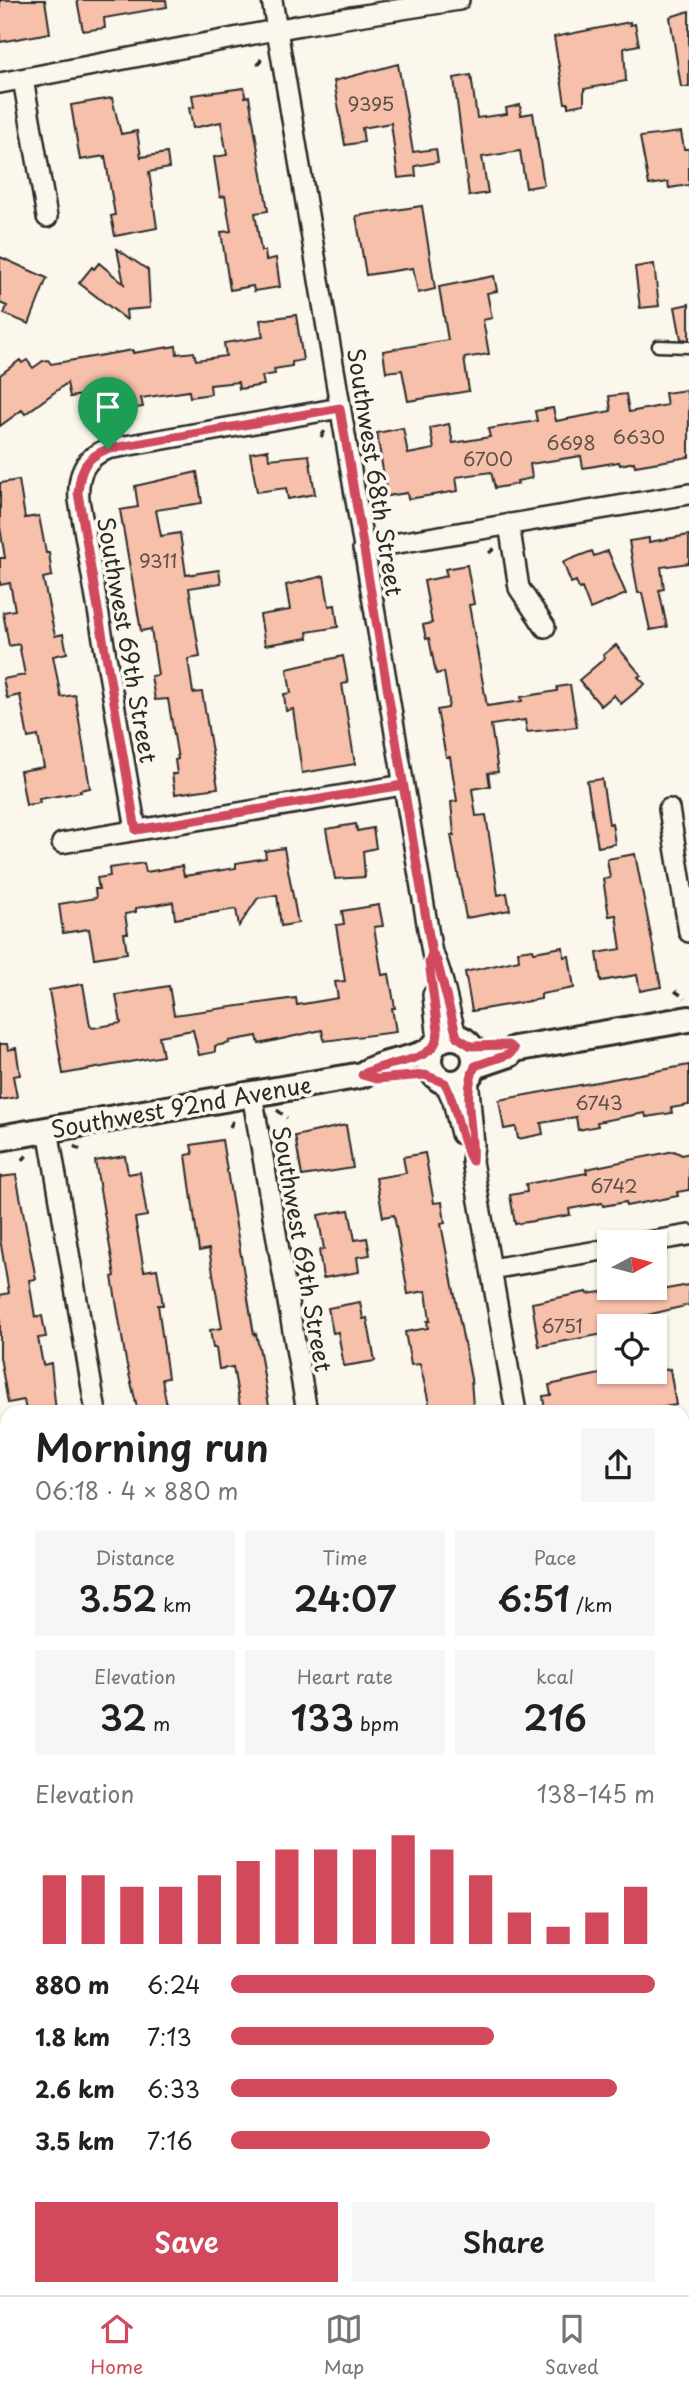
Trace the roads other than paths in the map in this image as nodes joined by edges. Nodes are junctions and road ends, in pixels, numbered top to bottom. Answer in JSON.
{"nodes":[{"id":1,"x":272,"y":0,"type":"edge"},
{"id":2,"x":459,"y":0,"type":"edge"},
{"id":3,"x":277,"y":30,"type":"junction"},
{"id":4,"x":23,"y":79,"type":"junction"},
{"id":5,"x":0,"y":83,"type":"edge"},
{"id":6,"x":47,"y":217,"type":"dead end"},
{"id":7,"x":658,"y":346,"type":"dead end"},
{"id":8,"x":689,"y":347,"type":"edge"},
{"id":9,"x":340,"y":408,"type":"junction"},
{"id":10,"x":689,"y":494,"type":"edge"},
{"id":11,"x":509,"y":524,"type":"junction"},
{"id":12,"x":363,"y":549,"type":"junction"},
{"id":13,"x":545,"y":627,"type":"dead end"},
{"id":14,"x":403,"y":785,"type":"junction"},
{"id":15,"x":669,"y":809,"type":"dead end"},
{"id":16,"x":136,"y":830,"type":"junction"},
{"id":17,"x":62,"y":843,"type":"dead end"},
{"id":18,"x":689,"y":932,"type":"edge"},
{"id":19,"x":688,"y":1009,"type":"edge"},
{"id":20,"x":452,"y":1060,"type":"junction"},
{"id":21,"x":251,"y":1094,"type":"junction"},
{"id":22,"x":48,"y":1129,"type":"junction"},
{"id":23,"x":0,"y":1138,"type":"edge"},
{"id":24,"x":689,"y":1235,"type":"edge"},
{"id":25,"x":667,"y":1239,"type":"edge"},
{"id":26,"x":597,"y":1251,"type":"edge"},
{"id":27,"x":491,"y":1269,"type":"junction"},
{"id":28,"x":95,"y":1405,"type":"edge"},
{"id":29,"x":306,"y":1405,"type":"edge"},
{"id":30,"x":515,"y":1405,"type":"edge"}],
"edges":[{"from":1,"to":3,"type":"street","name":"Southwest 68th Street"},
{"from":2,"to":3,"type":"street"},
{"from":3,"to":4,"type":"street"},
{"from":3,"to":9,"type":"street","name":"Southwest 68th Street"},
{"from":4,"to":5,"type":"street"},
{"from":4,"to":6,"type":"street"},
{"from":7,"to":8,"type":"lane"},
{"from":9,"to":12,"type":"street","name":"Southwest 68th Street"},
{"from":9,"to":16,"type":"street","name":"Southwest 69th Street"},
{"from":10,"to":11,"type":"street"},
{"from":11,"to":12,"type":"street"},
{"from":11,"to":13,"type":"street"},
{"from":12,"to":14,"type":"street","name":"Southwest 68th Street"},
{"from":14,"to":16,"type":"street"},
{"from":14,"to":20,"type":"street","name":"Southwest 68th Street"},
{"from":15,"to":18,"type":"street"},
{"from":16,"to":17,"type":"street"},
{"from":19,"to":20,"type":"street","name":"Southwest 92nd Avenue"},
{"from":20,"to":21,"type":"street","name":"Southwest 92nd Avenue"},
{"from":20,"to":27,"type":"street","name":"Southwest 68th Street"},
{"from":21,"to":22,"type":"street","name":"Southwest 92nd Avenue"},
{"from":21,"to":29,"type":"street","name":"Southwest 69th Street"},
{"from":22,"to":23,"type":"street","name":"Southwest 92nd Avenue"},
{"from":22,"to":28,"type":"street"},
{"from":24,"to":25,"type":"street"},
{"from":26,"to":27,"type":"street"},
{"from":27,"to":30,"type":"street","name":"Southwest 68th Street"}]}
